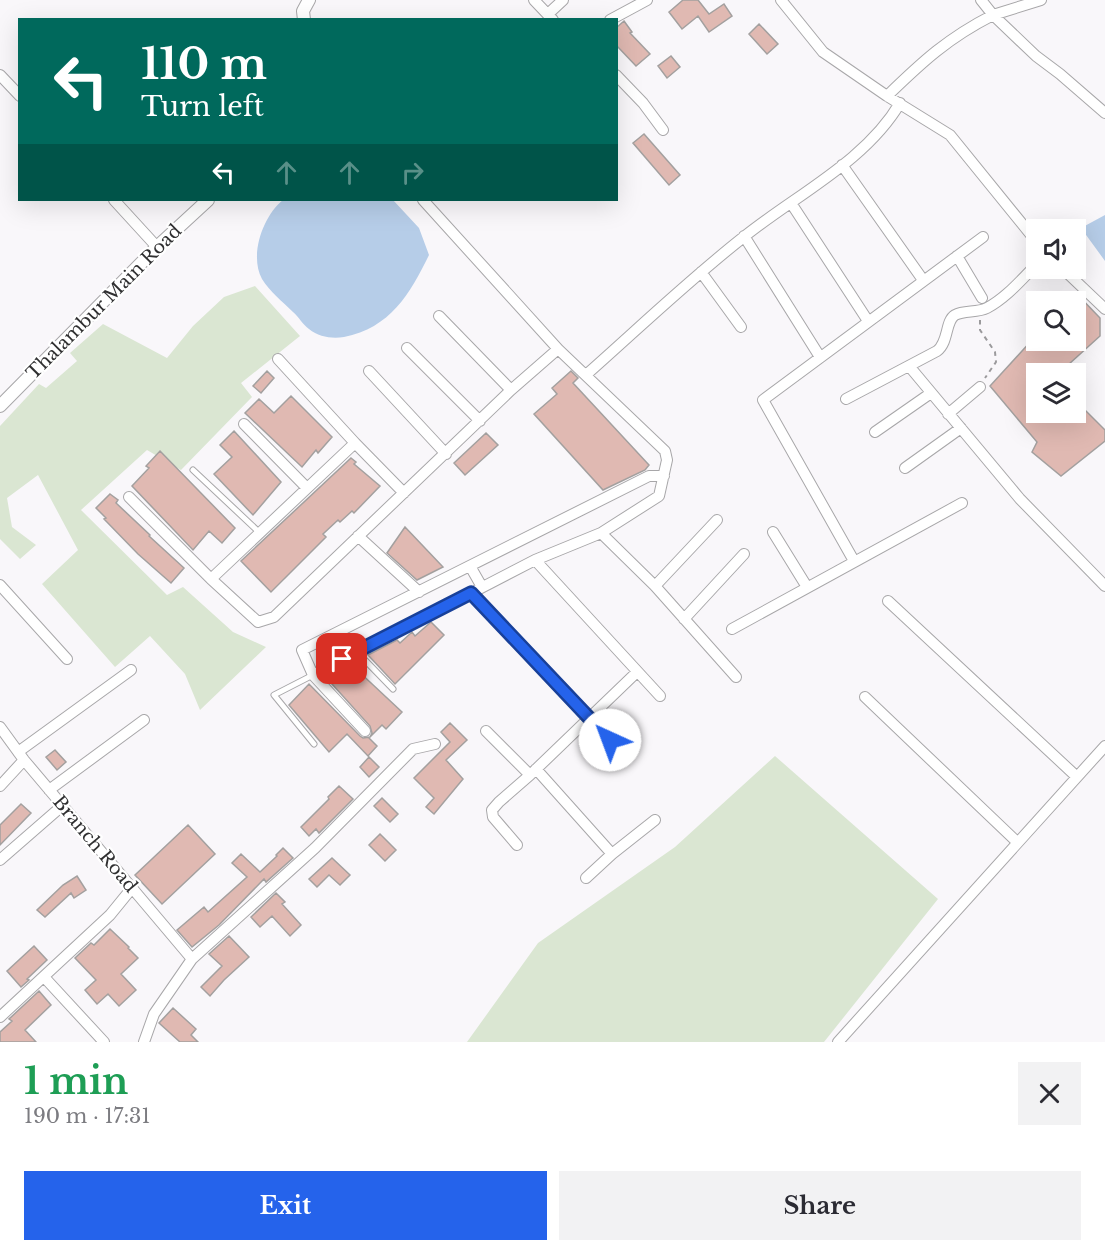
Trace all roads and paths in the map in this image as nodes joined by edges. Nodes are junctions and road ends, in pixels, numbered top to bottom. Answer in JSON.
{"nodes":[{"id":1,"x":309,"y":0,"type":"edge"},
{"id":2,"x":534,"y":0,"type":"edge"},
{"id":3,"x":562,"y":0,"type":"edge"},
{"id":4,"x":647,"y":0,"type":"edge"},
{"id":5,"x":781,"y":0,"type":"edge"},
{"id":6,"x":981,"y":0,"type":"edge"},
{"id":7,"x":1041,"y":0,"type":"edge"},
{"id":8,"x":993,"y":15,"type":"junction"},
{"id":9,"x":550,"y":17,"type":"edge"},
{"id":10,"x":304,"y":18,"type":"edge"},
{"id":11,"x":614,"y":18,"type":"edge"},
{"id":12,"x":0,"y":75,"type":"edge"},
{"id":13,"x":618,"y":77,"type":"edge"},
{"id":14,"x":18,"y":94,"type":"edge"},
{"id":15,"x":887,"y":96,"type":"junction"},
{"id":16,"x":900,"y":103,"type":"junction"},
{"id":17,"x":1105,"y":113,"type":"edge"},
{"id":18,"x":663,"y":130,"type":"dead end"},
{"id":19,"x":842,"y":165,"type":"junction"},
{"id":20,"x":115,"y":201,"type":"edge"},
{"id":21,"x":207,"y":201,"type":"edge"},
{"id":22,"x":424,"y":201,"type":"edge"},
{"id":23,"x":791,"y":203,"type":"junction"},
{"id":24,"x":1026,"y":229,"type":"edge"},
{"id":25,"x":744,"y":236,"type":"junction"},
{"id":26,"x":983,"y":237,"type":"dead end"},
{"id":27,"x":157,"y":247,"type":"junction"},
{"id":28,"x":957,"y":256,"type":"junction"},
{"id":29,"x":701,"y":272,"type":"junction"},
{"id":30,"x":1026,"y":275,"type":"edge"},
{"id":31,"x":1074,"y":279,"type":"edge"},
{"id":32,"x":923,"y":280,"type":"junction"},
{"id":33,"x":982,"y":298,"type":"dead end"},
{"id":34,"x":1105,"y":309,"type":"edge"},
{"id":35,"x":980,"y":311,"type":"junction"},
{"id":36,"x":439,"y":316,"type":"dead end"},
{"id":37,"x":868,"y":321,"type":"junction"},
{"id":38,"x":741,"y":327,"type":"dead end"},
{"id":39,"x":407,"y":348,"type":"dead end"},
{"id":40,"x":558,"y":349,"type":"junction"},
{"id":41,"x":820,"y":357,"type":"junction"},
{"id":42,"x":278,"y":359,"type":"dead end"},
{"id":43,"x":909,"y":366,"type":"junction"},
{"id":44,"x":369,"y":371,"type":"dead end"},
{"id":45,"x":586,"y":374,"type":"junction"},
{"id":46,"x":980,"y":387,"type":"joint"},
{"id":47,"x":512,"y":390,"type":"junction"},
{"id":48,"x":931,"y":393,"type":"junction"},
{"id":49,"x":846,"y":399,"type":"dead end"},
{"id":50,"x":0,"y":406,"type":"edge"},
{"id":51,"x":948,"y":414,"type":"junction"},
{"id":52,"x":480,"y":421,"type":"junction"},
{"id":53,"x":244,"y":424,"type":"dead end"},
{"id":54,"x":961,"y":428,"type":"junction"},
{"id":55,"x":875,"y":432,"type":"dead end"},
{"id":56,"x":356,"y":443,"type":"junction"},
{"id":57,"x":446,"y":454,"type":"junction"},
{"id":58,"x":906,"y":468,"type":"dead end"},
{"id":59,"x":193,"y":470,"type":"dead end"},
{"id":60,"x":664,"y":476,"type":"junction"},
{"id":61,"x":307,"y":488,"type":"junction"},
{"id":62,"x":404,"y":493,"type":"junction"},
{"id":63,"x":129,"y":497,"type":"dead end"},
{"id":64,"x":962,"y":503,"type":"dead end"},
{"id":65,"x":717,"y":520,"type":"dead end"},
{"id":66,"x":773,"y":532,"type":"dead end"},
{"id":67,"x":260,"y":533,"type":"junction"},
{"id":68,"x":601,"y":533,"type":"junction"},
{"id":69,"x":358,"y":537,"type":"junction"},
{"id":70,"x":744,"y":554,"type":"dead end"},
{"id":71,"x":535,"y":560,"type":"junction"},
{"id":72,"x":854,"y":561,"type":"junction"},
{"id":73,"x":470,"y":566,"type":"junction"},
{"id":74,"x":211,"y":579,"type":"junction"},
{"id":75,"x":0,"y":585,"type":"edge"},
{"id":76,"x":655,"y":586,"type":"junction"},
{"id":77,"x":1105,"y":586,"type":"edge"},
{"id":78,"x":483,"y":587,"type":"junction"},
{"id":79,"x":807,"y":587,"type":"junction"},
{"id":80,"x":419,"y":592,"type":"junction"},
{"id":81,"x":471,"y":593,"type":"junction"},
{"id":82,"x":888,"y":601,"type":"dead end"},
{"id":83,"x":684,"y":619,"type":"junction"},
{"id":84,"x":732,"y":629,"type":"dead end"},
{"id":85,"x":357,"y":652,"type":"junction"},
{"id":86,"x":67,"y":659,"type":"dead end"},
{"id":87,"x":131,"y":670,"type":"dead end"},
{"id":88,"x":637,"y":672,"type":"junction"},
{"id":89,"x":313,"y":675,"type":"junction"},
{"id":90,"x":736,"y":677,"type":"dead end"},
{"id":91,"x":393,"y":689,"type":"dead end"},
{"id":92,"x":660,"y":696,"type":"dead end"},
{"id":93,"x":865,"y":697,"type":"dead end"},
{"id":94,"x":590,"y":719,"type":"junction"},
{"id":95,"x":144,"y":720,"type":"dead end"},
{"id":96,"x":0,"y":727,"type":"edge"},
{"id":97,"x":365,"y":731,"type":"dead end"},
{"id":98,"x":486,"y":731,"type":"dead end"},
{"id":99,"x":610,"y":740,"type":"dead end"},
{"id":100,"x":314,"y":744,"type":"dead end"},
{"id":101,"x":435,"y":744,"type":"dead end"},
{"id":102,"x":1105,"y":746,"type":"edge"},
{"id":103,"x":21,"y":756,"type":"junction"},
{"id":104,"x":533,"y":772,"type":"junction"},
{"id":105,"x":1077,"y":777,"type":"junction"},
{"id":106,"x":0,"y":786,"type":"edge"},
{"id":107,"x":49,"y":790,"type":"junction"},
{"id":108,"x":62,"y":806,"type":"junction"},
{"id":109,"x":655,"y":820,"type":"dead end"},
{"id":110,"x":1017,"y":842,"type":"junction"},
{"id":111,"x":517,"y":845,"type":"dead end"},
{"id":112,"x":612,"y":854,"type":"junction"},
{"id":113,"x":0,"y":860,"type":"edge"},
{"id":114,"x":586,"y":878,"type":"dead end"},
{"id":115,"x":132,"y":888,"type":"junction"},
{"id":116,"x":192,"y":959,"type":"junction"},
{"id":117,"x":44,"y":976,"type":"junction"},
{"id":118,"x":0,"y":1017,"type":"edge"},
{"id":119,"x":104,"y":1042,"type":"edge"},
{"id":120,"x":144,"y":1042,"type":"edge"},
{"id":121,"x":837,"y":1042,"type":"edge"}],
"edges":[{"from":1,"to":10,"type":"street"},
{"from":2,"to":9,"type":"street"},
{"from":3,"to":9,"type":"street"},
{"from":4,"to":11,"type":"street"},
{"from":5,"to":15,"type":"street"},
{"from":6,"to":8,"type":"street"},
{"from":7,"to":8,"type":"street"},
{"from":8,"to":15,"type":"street"},
{"from":8,"to":17,"type":"street"},
{"from":12,"to":14,"type":"street"},
{"from":13,"to":18,"type":"street"},
{"from":15,"to":16,"type":"street"},
{"from":16,"to":19,"type":"street"},
{"from":16,"to":24,"type":"street"},
{"from":19,"to":23,"type":"street"},
{"from":19,"to":32,"type":"street"},
{"from":20,"to":27,"type":"street"},
{"from":21,"to":27,"type":"street","name":"Thalambur Main Road"},
{"from":22,"to":40,"type":"street"},
{"from":23,"to":25,"type":"street"},
{"from":23,"to":37,"type":"street"},
{"from":25,"to":29,"type":"street"},
{"from":25,"to":41,"type":"street"},
{"from":26,"to":28,"type":"street"},
{"from":27,"to":50,"type":"street","name":"Thalambur Main Road"},
{"from":28,"to":32,"type":"street"},
{"from":28,"to":33,"type":"street"},
{"from":29,"to":38,"type":"street"},
{"from":29,"to":45,"type":"street"},
{"from":30,"to":35,"type":"street"},
{"from":31,"to":34,"type":"street"},
{"from":32,"to":37,"type":"street"},
{"from":35,"to":43,"type":"street"},
{"from":35,"to":46,"type":"path"},
{"from":36,"to":47,"type":"street"},
{"from":37,"to":41,"type":"street"},
{"from":39,"to":52,"type":"street"},
{"from":40,"to":45,"type":"street"},
{"from":40,"to":47,"type":"street"},
{"from":41,"to":72,"type":"street"},
{"from":42,"to":56,"type":"street"},
{"from":43,"to":48,"type":"street"},
{"from":43,"to":49,"type":"street"},
{"from":44,"to":57,"type":"street"},
{"from":45,"to":60,"type":"street"},
{"from":46,"to":51,"type":"street"},
{"from":47,"to":52,"type":"street"},
{"from":48,"to":51,"type":"street"},
{"from":48,"to":55,"type":"street"},
{"from":51,"to":54,"type":"street"},
{"from":52,"to":57,"type":"street"},
{"from":53,"to":61,"type":"street"},
{"from":54,"to":58,"type":"street"},
{"from":54,"to":77,"type":"street"},
{"from":56,"to":61,"type":"street"},
{"from":56,"to":62,"type":"street"},
{"from":57,"to":62,"type":"street"},
{"from":59,"to":67,"type":"lane"},
{"from":60,"to":68,"type":"street"},
{"from":60,"to":73,"type":"street"},
{"from":61,"to":67,"type":"street"},
{"from":62,"to":69,"type":"street"},
{"from":63,"to":74,"type":"street"},
{"from":64,"to":72,"type":"street"},
{"from":65,"to":76,"type":"street"},
{"from":66,"to":79,"type":"street"},
{"from":67,"to":74,"type":"street"},
{"from":68,"to":71,"type":"street"},
{"from":68,"to":76,"type":"street"},
{"from":69,"to":74,"type":"street"},
{"from":69,"to":80,"type":"street"},
{"from":70,"to":83,"type":"street"},
{"from":71,"to":78,"type":"street"},
{"from":71,"to":88,"type":"street"},
{"from":72,"to":79,"type":"street"},
{"from":73,"to":78,"type":"street"},
{"from":73,"to":80,"type":"street"},
{"from":75,"to":86,"type":"street"},
{"from":76,"to":83,"type":"street"},
{"from":78,"to":81,"type":"street"},
{"from":79,"to":84,"type":"street"},
{"from":80,"to":89,"type":"street"},
{"from":81,"to":85,"type":"street"},
{"from":81,"to":94,"type":"street"},
{"from":82,"to":105,"type":"street"},
{"from":83,"to":90,"type":"street"},
{"from":85,"to":89,"type":"street"},
{"from":85,"to":91,"type":"lane"},
{"from":87,"to":103,"type":"street"},
{"from":88,"to":92,"type":"street"},
{"from":88,"to":94,"type":"street"},
{"from":89,"to":97,"type":"street"},
{"from":89,"to":100,"type":"lane"},
{"from":93,"to":110,"type":"street"},
{"from":94,"to":99,"type":"street"},
{"from":94,"to":104,"type":"street"},
{"from":95,"to":107,"type":"street"},
{"from":96,"to":103,"type":"street","name":"Branch Road"},
{"from":98,"to":104,"type":"street"},
{"from":101,"to":116,"type":"street"},
{"from":102,"to":105,"type":"street"},
{"from":103,"to":106,"type":"street"},
{"from":103,"to":107,"type":"street","name":"Branch Road"},
{"from":104,"to":111,"type":"street"},
{"from":104,"to":112,"type":"street"},
{"from":105,"to":110,"type":"street"},
{"from":107,"to":108,"type":"street","name":"Branch Road"},
{"from":108,"to":113,"type":"street"},
{"from":108,"to":115,"type":"street","name":"Branch Road"},
{"from":109,"to":112,"type":"street"},
{"from":110,"to":121,"type":"street"},
{"from":112,"to":114,"type":"street"},
{"from":115,"to":116,"type":"street","name":"Branch Road"},
{"from":115,"to":117,"type":"street"},
{"from":116,"to":120,"type":"street"},
{"from":117,"to":118,"type":"street"},
{"from":117,"to":119,"type":"street"}]}
